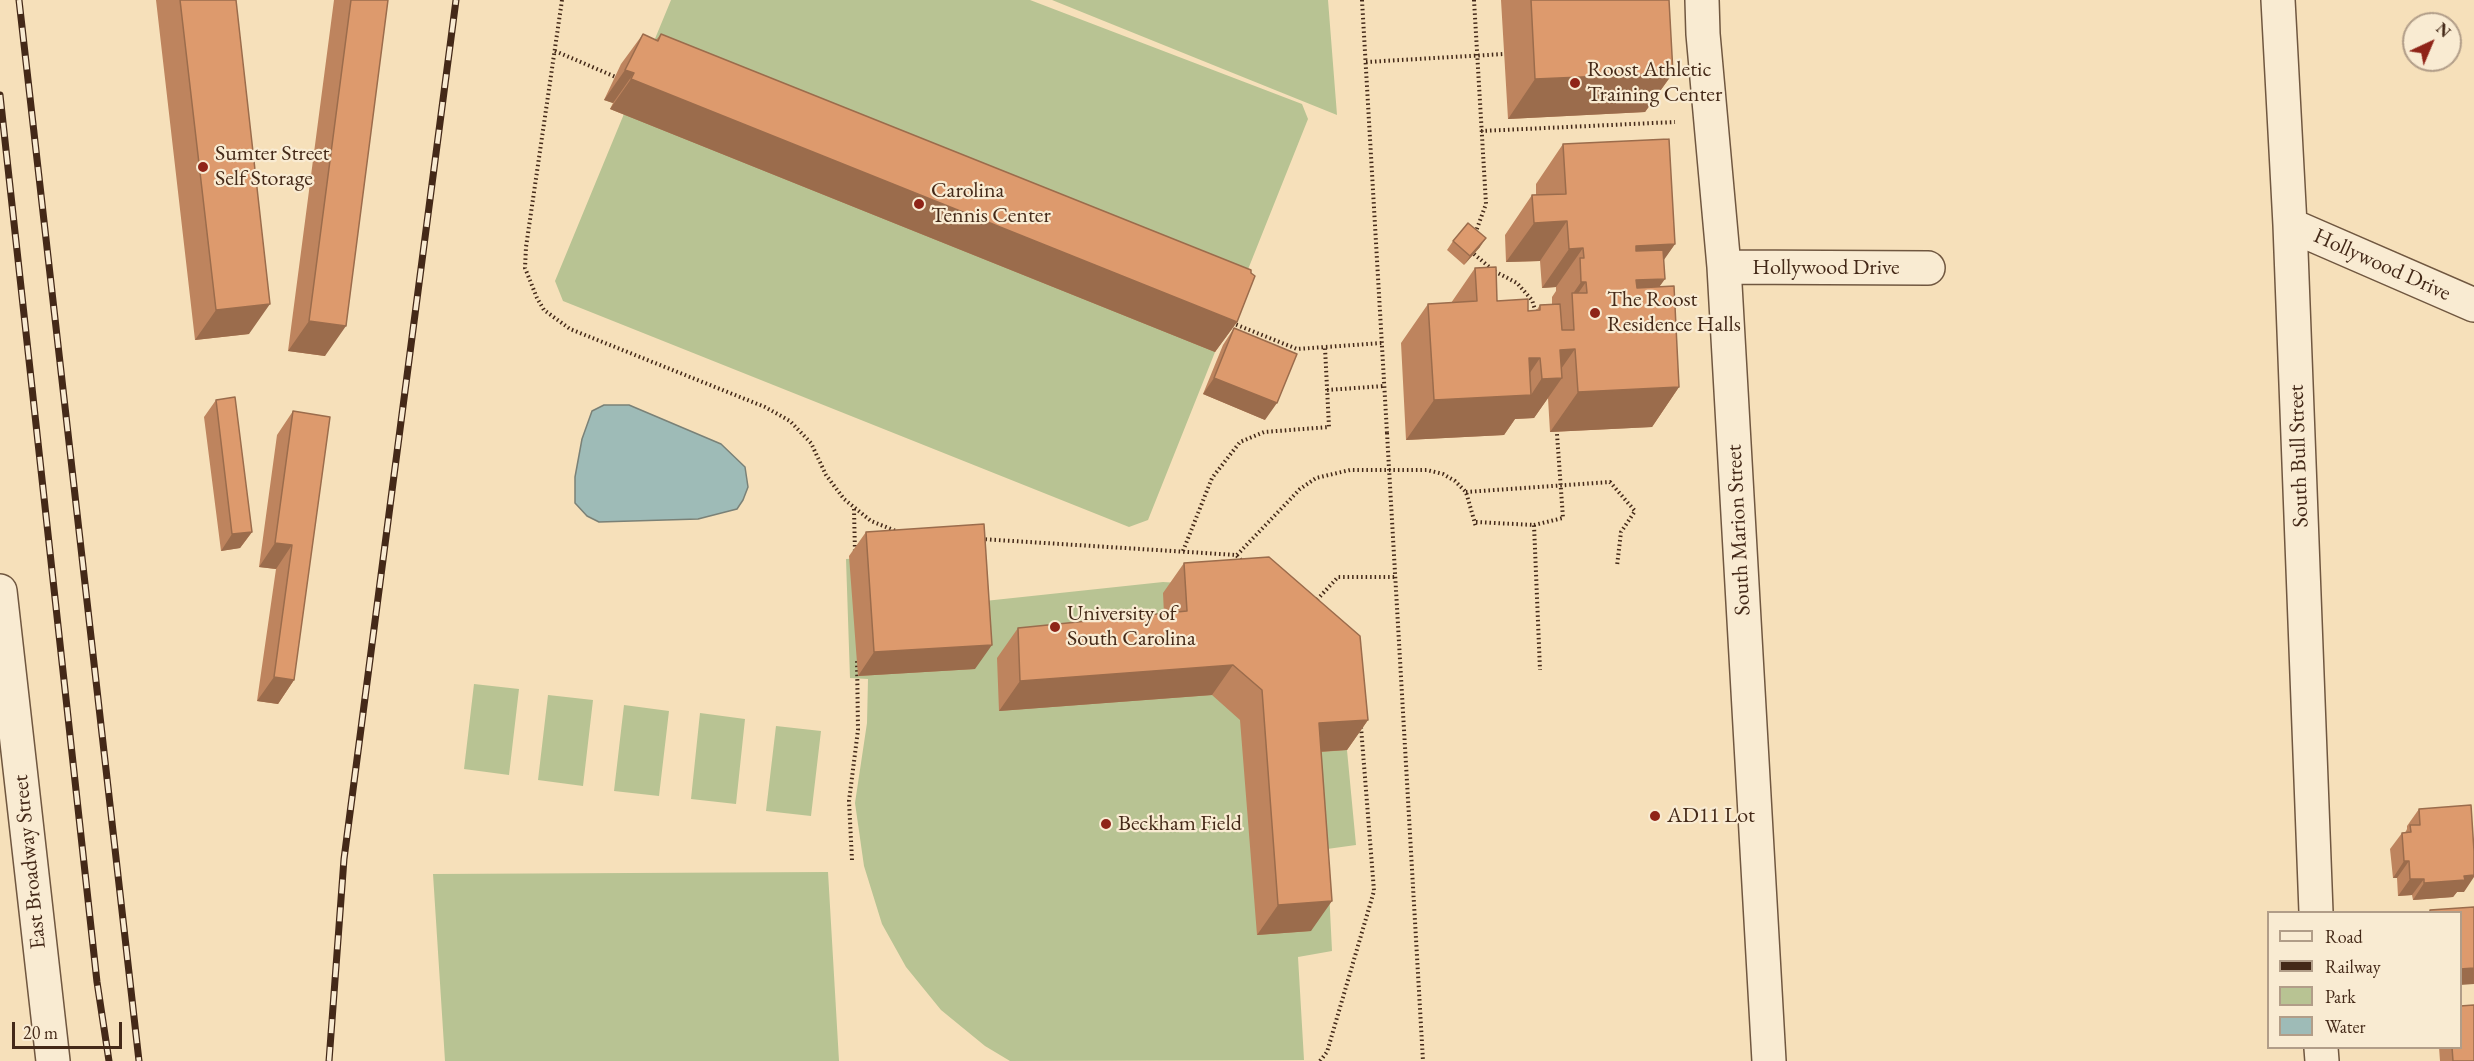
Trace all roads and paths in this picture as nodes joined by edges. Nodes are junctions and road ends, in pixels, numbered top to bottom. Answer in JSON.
{"nodes":[{"id":1,"x":562,"y":0,"type":"edge"},
{"id":2,"x":1362,"y":0,"type":"edge"},
{"id":3,"x":1474,"y":0,"type":"edge"},
{"id":4,"x":1702,"y":0,"type":"edge"},
{"id":5,"x":2278,"y":0,"type":"edge"},
{"id":6,"x":555,"y":51,"type":"junction"},
{"id":7,"x":1504,"y":54,"type":"dead end"},
{"id":8,"x":1477,"y":56,"type":"junction"},
{"id":9,"x":1366,"y":62,"type":"junction"},
{"id":10,"x":620,"y":79,"type":"dead end"},
{"id":11,"x":1711,"y":120,"type":"junction"},
{"id":12,"x":1481,"y":131,"type":"junction"},
{"id":13,"x":2290,"y":225,"type":"junction"},
{"id":14,"x":1471,"y":239,"type":"edge"},
{"id":15,"x":1474,"y":254,"type":"edge"},
{"id":16,"x":1724,"y":267,"type":"junction"},
{"id":17,"x":1928,"y":268,"type":"dead end"},
{"id":18,"x":2474,"y":305,"type":"edge"},
{"id":19,"x":1538,"y":321,"type":"edge"},
{"id":20,"x":1231,"y":323,"type":"edge"},
{"id":21,"x":1382,"y":343,"type":"junction"},
{"id":22,"x":1325,"y":348,"type":"junction"},
{"id":23,"x":1384,"y":386,"type":"junction"},
{"id":24,"x":1327,"y":390,"type":"junction"},
{"id":25,"x":1557,"y":434,"type":"dead end"},
{"id":26,"x":1561,"y":485,"type":"junction"},
{"id":27,"x":1466,"y":492,"type":"junction"},
{"id":28,"x":854,"y":508,"type":"junction"},
{"id":29,"x":1534,"y":525,"type":"junction"},
{"id":30,"x":901,"y":532,"type":"edge"},
{"id":31,"x":970,"y":538,"type":"edge"},
{"id":32,"x":1183,"y":551,"type":"junction"},
{"id":33,"x":855,"y":555,"type":"dead end"},
{"id":34,"x":1236,"y":555,"type":"junction"},
{"id":35,"x":1244,"y":563,"type":"edge"},
{"id":36,"x":1617,"y":566,"type":"dead end"},
{"id":37,"x":1395,"y":577,"type":"junction"},
{"id":38,"x":0,"y":591,"type":"edge"},
{"id":39,"x":1307,"y":611,"type":"edge"},
{"id":40,"x":856,"y":648,"type":"dead end"},
{"id":41,"x":1540,"y":670,"type":"dead end"},
{"id":42,"x":1361,"y":726,"type":"edge"},
{"id":43,"x":852,"y":860,"type":"dead end"},
{"id":44,"x":2316,"y":911,"type":"edge"},
{"id":45,"x":53,"y":1061,"type":"edge"},
{"id":46,"x":1320,"y":1061,"type":"edge"},
{"id":47,"x":1423,"y":1061,"type":"edge"},
{"id":48,"x":1769,"y":1061,"type":"edge"}],
"edges":[{"from":1,"to":6,"type":"path"},
{"from":2,"to":9,"type":"path"},
{"from":3,"to":8,"type":"path"},
{"from":4,"to":11,"type":"street","name":"South Marion Street"},
{"from":5,"to":13,"type":"street","name":"South Bull Street"},
{"from":6,"to":10,"type":"path"},
{"from":6,"to":28,"type":"path"},
{"from":7,"to":8,"type":"path"},
{"from":8,"to":9,"type":"path"},
{"from":8,"to":12,"type":"path"},
{"from":9,"to":21,"type":"path"},
{"from":11,"to":12,"type":"path"},
{"from":11,"to":16,"type":"street","name":"South Marion Street"},
{"from":12,"to":14,"type":"path"},
{"from":13,"to":18,"type":"street","name":"Hollywood Drive"},
{"from":13,"to":44,"type":"street","name":"South Bull Street"},
{"from":15,"to":19,"type":"path"},
{"from":16,"to":17,"type":"street","name":"Hollywood Drive"},
{"from":16,"to":48,"type":"street","name":"South Marion Street"},
{"from":20,"to":22,"type":"path"},
{"from":21,"to":22,"type":"path"},
{"from":21,"to":23,"type":"path"},
{"from":22,"to":24,"type":"path"},
{"from":23,"to":24,"type":"path"},
{"from":23,"to":37,"type":"path","bridge":true},
{"from":24,"to":32,"type":"path"},
{"from":25,"to":26,"type":"path"},
{"from":26,"to":27,"type":"path"},
{"from":26,"to":29,"type":"path"},
{"from":26,"to":36,"type":"path"},
{"from":27,"to":29,"type":"path"},
{"from":27,"to":34,"type":"path"},
{"from":28,"to":30,"type":"path"},
{"from":28,"to":33,"type":"path"},
{"from":29,"to":41,"type":"path"},
{"from":31,"to":32,"type":"path"},
{"from":32,"to":34,"type":"path"},
{"from":34,"to":35,"type":"path"},
{"from":37,"to":39,"type":"path"},
{"from":37,"to":47,"type":"path","bridge":true},
{"from":38,"to":45,"type":"street","name":"East Broadway Street"},
{"from":40,"to":43,"type":"path"},
{"from":42,"to":46,"type":"path"}]}
